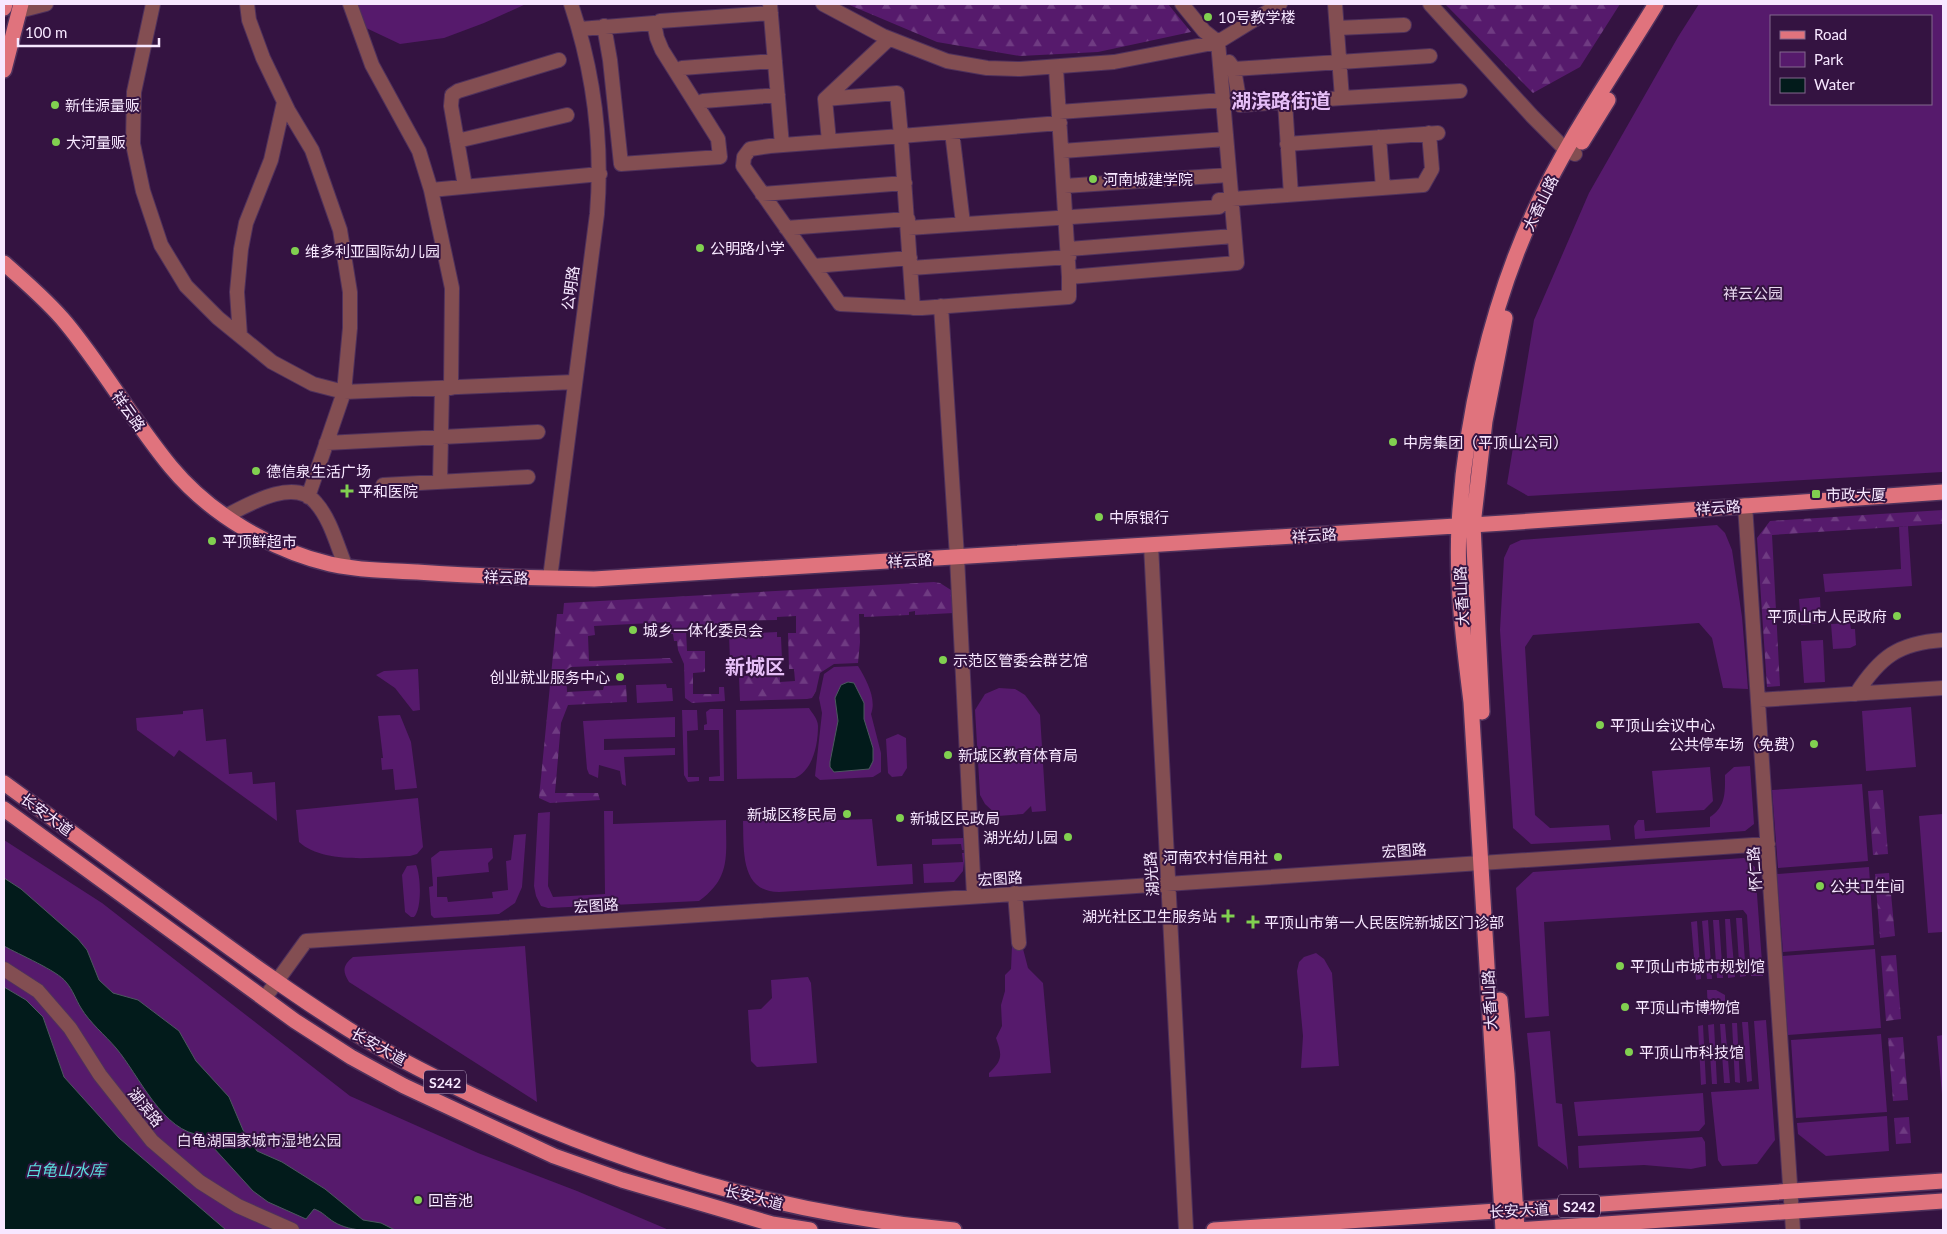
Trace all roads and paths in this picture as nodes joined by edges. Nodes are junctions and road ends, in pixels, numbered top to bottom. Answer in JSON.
{"nodes":[{"id":1,"x":5,"y":4,"type":"edge"},
{"id":2,"x":46,"y":4,"type":"edge"},
{"id":3,"x":153,"y":4,"type":"edge"},
{"id":4,"x":247,"y":4,"type":"edge"},
{"id":5,"x":350,"y":4,"type":"edge"},
{"id":6,"x":571,"y":4,"type":"edge"},
{"id":7,"x":823,"y":4,"type":"edge"},
{"id":8,"x":1182,"y":4,"type":"edge"},
{"id":9,"x":1280,"y":4,"type":"edge"},
{"id":10,"x":1336,"y":4,"type":"edge"},
{"id":11,"x":1430,"y":4,"type":"edge"},
{"id":12,"x":1656,"y":4,"type":"edge"},
{"id":13,"x":1668,"y":4,"type":"edge"},
{"id":14,"x":20,"y":7,"type":"edge"},
{"id":15,"x":4,"y":8,"type":"edge"},
{"id":16,"x":771,"y":8,"type":"edge"},
{"id":17,"x":660,"y":21,"type":"dead end"},
{"id":18,"x":1404,"y":24,"type":"dead end"},
{"id":19,"x":604,"y":26,"type":"junction"},
{"id":20,"x":580,"y":28,"type":"junction"},
{"id":21,"x":1337,"y":28,"type":"junction"},
{"id":22,"x":889,"y":39,"type":"junction"},
{"id":23,"x":1218,"y":42,"type":"junction"},
{"id":24,"x":1430,"y":56,"type":"dead end"},
{"id":25,"x":559,"y":60,"type":"dead end"},
{"id":26,"x":775,"y":61,"type":"junction"},
{"id":27,"x":1340,"y":62,"type":"junction"},
{"id":28,"x":682,"y":68,"type":"dead end"},
{"id":29,"x":1056,"y":68,"type":"junction"},
{"id":30,"x":1234,"y":69,"type":"junction"},
{"id":31,"x":4,"y":70,"type":"edge"},
{"id":32,"x":1460,"y":90,"type":"dead end"},
{"id":33,"x":778,"y":95,"type":"junction"},
{"id":34,"x":1342,"y":98,"type":"junction"},
{"id":35,"x":825,"y":99,"type":"junction"},
{"id":36,"x":1223,"y":100,"type":"junction"},
{"id":37,"x":703,"y":101,"type":"dead end"},
{"id":38,"x":284,"y":102,"type":"junction"},
{"id":39,"x":1285,"y":102,"type":"junction"},
{"id":40,"x":566,"y":116,"type":"dead end"},
{"id":41,"x":1059,"y":118,"type":"junction"},
{"id":42,"x":952,"y":132,"type":"junction"},
{"id":43,"x":901,"y":136,"type":"junction"},
{"id":44,"x":1379,"y":137,"type":"junction"},
{"id":45,"x":1226,"y":139,"type":"junction"},
{"id":46,"x":457,"y":141,"type":"junction"},
{"id":47,"x":829,"y":141,"type":"junction"},
{"id":48,"x":1287,"y":144,"type":"junction"},
{"id":49,"x":782,"y":145,"type":"junction"},
{"id":50,"x":1062,"y":151,"type":"junction"},
{"id":51,"x":1571,"y":152,"type":"junction"},
{"id":52,"x":600,"y":174,"type":"junction"},
{"id":53,"x":1229,"y":175,"type":"junction"},
{"id":54,"x":905,"y":183,"type":"junction"},
{"id":55,"x":465,"y":186,"type":"junction"},
{"id":56,"x":1064,"y":186,"type":"junction"},
{"id":57,"x":1383,"y":188,"type":"junction"},
{"id":58,"x":431,"y":190,"type":"junction"},
{"id":59,"x":762,"y":194,"type":"junction"},
{"id":60,"x":1291,"y":195,"type":"junction"},
{"id":61,"x":1231,"y":199,"type":"junction"},
{"id":62,"x":1067,"y":218,"type":"junction"},
{"id":63,"x":908,"y":223,"type":"junction"},
{"id":64,"x":963,"y":223,"type":"junction"},
{"id":65,"x":786,"y":228,"type":"junction"},
{"id":66,"x":1234,"y":236,"type":"junction"},
{"id":67,"x":1069,"y":253,"type":"junction"},
{"id":68,"x":4,"y":263,"type":"edge"},
{"id":69,"x":910,"y":263,"type":"junction"},
{"id":70,"x":814,"y":266,"type":"junction"},
{"id":71,"x":1069,"y":277,"type":"junction"},
{"id":72,"x":941,"y":306,"type":"junction"},
{"id":73,"x":913,"y":308,"type":"junction"},
{"id":74,"x":240,"y":336,"type":"junction"},
{"id":75,"x":574,"y":382,"type":"junction"},
{"id":76,"x":447,"y":388,"type":"junction"},
{"id":77,"x":344,"y":392,"type":"junction"},
{"id":78,"x":538,"y":432,"type":"dead end"},
{"id":79,"x":442,"y":437,"type":"junction"},
{"id":80,"x":326,"y":443,"type":"junction"},
{"id":81,"x":528,"y":477,"type":"dead end"},
{"id":82,"x":440,"y":482,"type":"junction"},
{"id":83,"x":383,"y":485,"type":"dead end"},
{"id":84,"x":1943,"y":492,"type":"edge"},
{"id":85,"x":308,"y":497,"type":"junction"},
{"id":86,"x":1745,"y":505,"type":"junction"},
{"id":87,"x":226,"y":516,"type":"junction"},
{"id":88,"x":1466,"y":525,"type":"junction"},
{"id":89,"x":1151,"y":545,"type":"junction"},
{"id":90,"x":958,"y":558,"type":"junction"},
{"id":91,"x":346,"y":566,"type":"junction"},
{"id":92,"x":550,"y":578,"type":"junction"},
{"id":93,"x":1943,"y":640,"type":"edge"},
{"id":94,"x":1943,"y":688,"type":"edge"},
{"id":95,"x":1856,"y":694,"type":"junction"},
{"id":96,"x":1759,"y":700,"type":"junction"},
{"id":97,"x":4,"y":783,"type":"edge"},
{"id":98,"x":4,"y":809,"type":"edge"},
{"id":99,"x":1768,"y":844,"type":"junction"},
{"id":100,"x":1485,"y":862,"type":"junction"},
{"id":101,"x":1168,"y":883,"type":"junction"},
{"id":102,"x":1015,"y":893,"type":"junction"},
{"id":103,"x":974,"y":896,"type":"junction"},
{"id":104,"x":1019,"y":943,"type":"dead end"},
{"id":105,"x":4,"y":969,"type":"edge"},
{"id":106,"x":277,"y":981,"type":"junction"},
{"id":107,"x":264,"y":999,"type":"junction"},
{"id":108,"x":1943,"y":1181,"type":"edge"},
{"id":109,"x":1791,"y":1192,"type":"junction"},
{"id":110,"x":1943,"y":1201,"type":"edge"},
{"id":111,"x":1509,"y":1210,"type":"junction"},
{"id":112,"x":1792,"y":1213,"type":"junction"},
{"id":113,"x":292,"y":1230,"type":"edge"},
{"id":114,"x":810,"y":1230,"type":"edge"},
{"id":115,"x":954,"y":1230,"type":"edge"},
{"id":116,"x":1186,"y":1230,"type":"edge"},
{"id":117,"x":1214,"y":1230,"type":"edge"},
{"id":118,"x":1503,"y":1230,"type":"edge"},
{"id":119,"x":1517,"y":1230,"type":"edge"},
{"id":120,"x":1793,"y":1230,"type":"edge"}],
"edges":[{"from":1,"to":15,"type":"main road"},
{"from":2,"to":14,"type":"street"},
{"from":3,"to":74,"type":"street"},
{"from":4,"to":38,"type":"street"},
{"from":5,"to":58,"type":"street"},
{"from":6,"to":20,"type":"street","name":"公明路"},
{"from":7,"to":22,"type":"street"},
{"from":8,"to":23,"type":"street"},
{"from":9,"to":23,"type":"street"},
{"from":10,"to":21,"type":"street"},
{"from":11,"to":51,"type":"street"},
{"from":12,"to":51,"type":"main road","name":"大香山路"},
{"from":13,"to":51,"type":"main road","name":"大香山路"},
{"from":14,"to":31,"type":"main road"},
{"from":16,"to":17,"type":"street"},
{"from":16,"to":26,"type":"street"},
{"from":18,"to":21,"type":"street"},
{"from":19,"to":19,"type":"street"},
{"from":19,"to":20,"type":"street"},
{"from":20,"to":52,"type":"street","name":"公明路"},
{"from":21,"to":27,"type":"street"},
{"from":22,"to":29,"type":"street"},
{"from":22,"to":35,"type":"street"},
{"from":23,"to":29,"type":"street"},
{"from":23,"to":30,"type":"street"},
{"from":23,"to":36,"type":"street"},
{"from":24,"to":27,"type":"street"},
{"from":25,"to":46,"type":"street"},
{"from":26,"to":28,"type":"street"},
{"from":26,"to":33,"type":"street"},
{"from":27,"to":30,"type":"street"},
{"from":27,"to":34,"type":"street"},
{"from":29,"to":41,"type":"street"},
{"from":30,"to":39,"type":"street"},
{"from":32,"to":34,"type":"street"},
{"from":33,"to":37,"type":"street"},
{"from":33,"to":49,"type":"street"},
{"from":34,"to":39,"type":"street"},
{"from":35,"to":43,"type":"street"},
{"from":35,"to":47,"type":"street"},
{"from":36,"to":41,"type":"street"},
{"from":36,"to":45,"type":"street"},
{"from":38,"to":74,"type":"street"},
{"from":38,"to":77,"type":"street"},
{"from":39,"to":48,"type":"street"},
{"from":40,"to":46,"type":"street"},
{"from":41,"to":42,"type":"street"},
{"from":41,"to":50,"type":"street"},
{"from":42,"to":43,"type":"street"},
{"from":42,"to":64,"type":"street"},
{"from":43,"to":47,"type":"street"},
{"from":43,"to":54,"type":"street"},
{"from":44,"to":48,"type":"street"},
{"from":44,"to":57,"type":"street"},
{"from":44,"to":57,"type":"street"},
{"from":45,"to":50,"type":"street"},
{"from":45,"to":53,"type":"street"},
{"from":46,"to":55,"type":"street"},
{"from":47,"to":49,"type":"street"},
{"from":48,"to":60,"type":"street"},
{"from":49,"to":59,"type":"street"},
{"from":50,"to":56,"type":"street"},
{"from":51,"to":88,"type":"main road","name":"大香山路"},
{"from":52,"to":55,"type":"street"},
{"from":52,"to":75,"type":"street","name":"公明路"},
{"from":53,"to":56,"type":"street"},
{"from":53,"to":61,"type":"street"},
{"from":54,"to":59,"type":"street"},
{"from":54,"to":63,"type":"street"},
{"from":55,"to":58,"type":"street"},
{"from":56,"to":62,"type":"street"},
{"from":57,"to":60,"type":"street"},
{"from":58,"to":76,"type":"street"},
{"from":59,"to":65,"type":"street"},
{"from":60,"to":61,"type":"street"},
{"from":61,"to":62,"type":"street"},
{"from":61,"to":66,"type":"street"},
{"from":62,"to":64,"type":"street"},
{"from":62,"to":67,"type":"street"},
{"from":63,"to":64,"type":"street"},
{"from":63,"to":65,"type":"street"},
{"from":63,"to":69,"type":"street"},
{"from":65,"to":70,"type":"street"},
{"from":66,"to":67,"type":"street"},
{"from":66,"to":71,"type":"street"},
{"from":67,"to":69,"type":"street"},
{"from":67,"to":71,"type":"street"},
{"from":68,"to":87,"type":"main road","name":"祥云路"},
{"from":69,"to":70,"type":"street"},
{"from":69,"to":73,"type":"street"},
{"from":70,"to":73,"type":"street"},
{"from":71,"to":72,"type":"street"},
{"from":72,"to":73,"type":"street"},
{"from":72,"to":90,"type":"street"},
{"from":74,"to":77,"type":"street"},
{"from":75,"to":76,"type":"street"},
{"from":75,"to":92,"type":"street","name":"公明路"},
{"from":76,"to":77,"type":"street"},
{"from":76,"to":79,"type":"street"},
{"from":77,"to":80,"type":"street"},
{"from":78,"to":79,"type":"street"},
{"from":79,"to":80,"type":"street"},
{"from":79,"to":82,"type":"street"},
{"from":80,"to":85,"type":"street"},
{"from":81,"to":82,"type":"street"},
{"from":82,"to":83,"type":"street"},
{"from":84,"to":86,"type":"main road","name":"祥云路"},
{"from":85,"to":87,"type":"street"},
{"from":85,"to":91,"type":"street"},
{"from":86,"to":88,"type":"main road","name":"祥云路"},
{"from":86,"to":96,"type":"street","name":"怀仁路"},
{"from":87,"to":91,"type":"main road","name":"祥云路"},
{"from":88,"to":89,"type":"main road","name":"祥云路"},
{"from":88,"to":100,"type":"main road","name":"大香山路"},
{"from":89,"to":90,"type":"main road","name":"祥云路"},
{"from":89,"to":101,"type":"street","name":"湖光路"},
{"from":90,"to":92,"type":"main road","name":"祥云路"},
{"from":90,"to":103,"type":"street"},
{"from":91,"to":92,"type":"main road","name":"祥云路"},
{"from":93,"to":95,"type":"street"},
{"from":94,"to":95,"type":"street"},
{"from":95,"to":96,"type":"street"},
{"from":96,"to":99,"type":"street","name":"怀仁路"},
{"from":97,"to":106,"type":"main road","name":"长安大道","number":"S242"},
{"from":98,"to":107,"type":"main road","name":"长安大道","number":"S242"},
{"from":99,"to":100,"type":"street","name":"宏图路"},
{"from":99,"to":109,"type":"street","name":"怀仁路"},
{"from":100,"to":101,"type":"street","name":"宏图路"},
{"from":100,"to":111,"type":"main road","name":"大香山路"},
{"from":101,"to":102,"type":"street","name":"宏图路"},
{"from":101,"to":116,"type":"street","name":"湖光路"},
{"from":102,"to":103,"type":"street","name":"宏图路"},
{"from":102,"to":104,"type":"street"},
{"from":103,"to":106,"type":"street","name":"宏图路"},
{"from":105,"to":113,"type":"street","name":"湖滨路"},
{"from":106,"to":107,"type":"street","name":"宏图路"},
{"from":106,"to":115,"type":"main road","name":"长安大道","number":"S242"},
{"from":107,"to":114,"type":"main road","name":"长安大道","number":"S242"},
{"from":108,"to":109,"type":"main road","name":"长安大道","number":"S242"},
{"from":109,"to":111,"type":"main road","name":"长安大道","number":"S242"},
{"from":109,"to":112,"type":"street","name":"怀仁路"},
{"from":110,"to":112,"type":"main road","name":"长安大道","number":"S242"},
{"from":111,"to":117,"type":"main road","name":"长安大道","number":"S242"},
{"from":111,"to":118,"type":"main road","name":"大香山路"},
{"from":111,"to":119,"type":"main road","name":"大香山路"},
{"from":112,"to":119,"type":"main road","name":"长安大道","number":"S242"},
{"from":112,"to":120,"type":"street","name":"怀仁路"}]}
